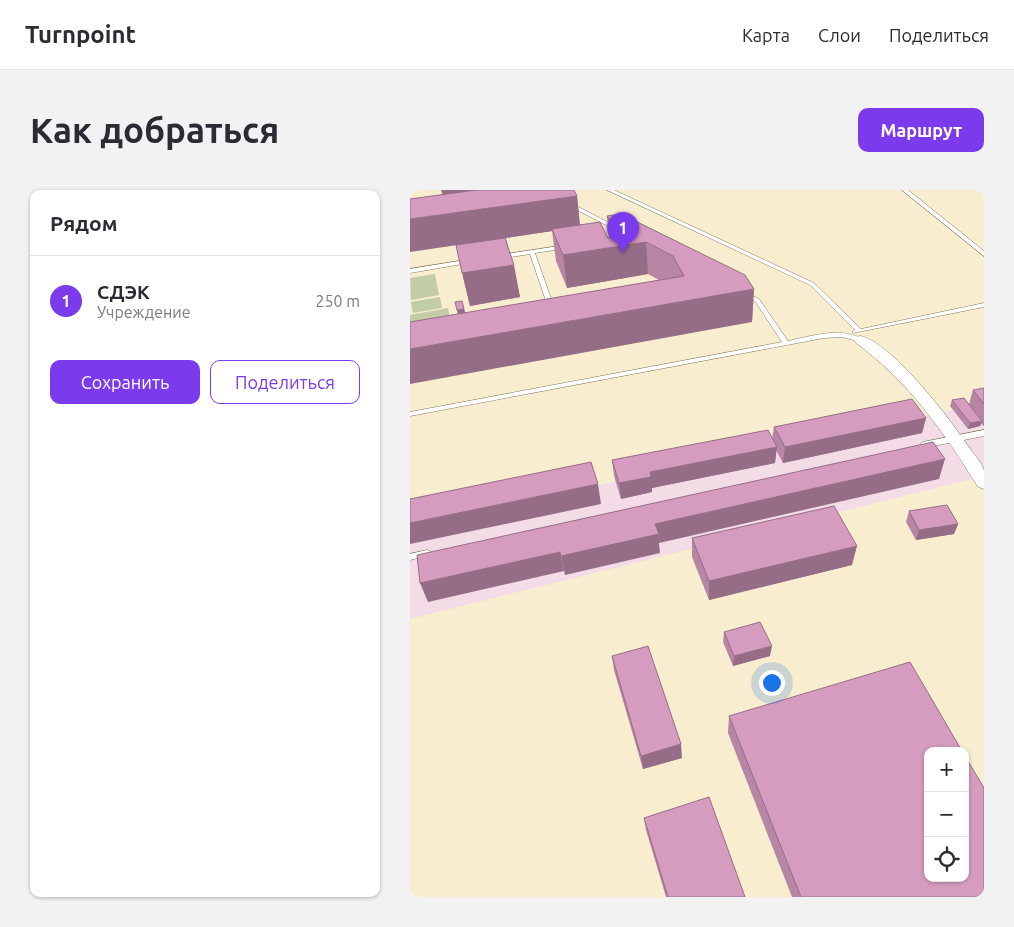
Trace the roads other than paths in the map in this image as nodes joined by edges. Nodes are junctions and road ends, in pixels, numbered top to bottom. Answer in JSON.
{"nodes":[{"id":1,"x":610,"y":190,"type":"edge"},
{"id":2,"x":905,"y":190,"type":"edge"},
{"id":3,"x":558,"y":198,"type":"edge"},
{"id":4,"x":624,"y":232,"type":"edge"},
{"id":5,"x":578,"y":245,"type":"edge"},
{"id":6,"x":532,"y":252,"type":"junction"},
{"id":7,"x":984,"y":254,"type":"edge"},
{"id":8,"x":494,"y":258,"type":"edge"},
{"id":9,"x":476,"y":261,"type":"edge"},
{"id":10,"x":410,"y":271,"type":"edge"},
{"id":11,"x":735,"y":289,"type":"edge"},
{"id":12,"x":984,"y":305,"type":"edge"},
{"id":13,"x":545,"y":318,"type":"edge"},
{"id":14,"x":860,"y":336,"type":"junction"},
{"id":15,"x":786,"y":343,"type":"junction"},
{"id":16,"x":410,"y":414,"type":"edge"},
{"id":17,"x":984,"y":433,"type":"edge"},
{"id":18,"x":956,"y":438,"type":"junction"},
{"id":19,"x":917,"y":447,"type":"edge"},
{"id":20,"x":984,"y":483,"type":"edge"},
{"id":21,"x":439,"y":551,"type":"edge"},
{"id":22,"x":410,"y":557,"type":"edge"}],
"edges":[{"from":1,"to":14,"type":"lane"},
{"from":2,"to":7,"type":"lane"},
{"from":3,"to":4,"type":"lane"},
{"from":5,"to":6,"type":"lane"},
{"from":6,"to":8,"type":"lane"},
{"from":6,"to":13,"type":"lane"},
{"from":9,"to":10,"type":"lane"},
{"from":11,"to":15,"type":"lane"},
{"from":12,"to":14,"type":"lane"},
{"from":14,"to":15,"type":"lane"},
{"from":14,"to":18,"type":"street"},
{"from":15,"to":16,"type":"lane"},
{"from":17,"to":18,"type":"lane"},
{"from":18,"to":19,"type":"lane"},
{"from":18,"to":20,"type":"street"},
{"from":21,"to":22,"type":"lane"}]}
